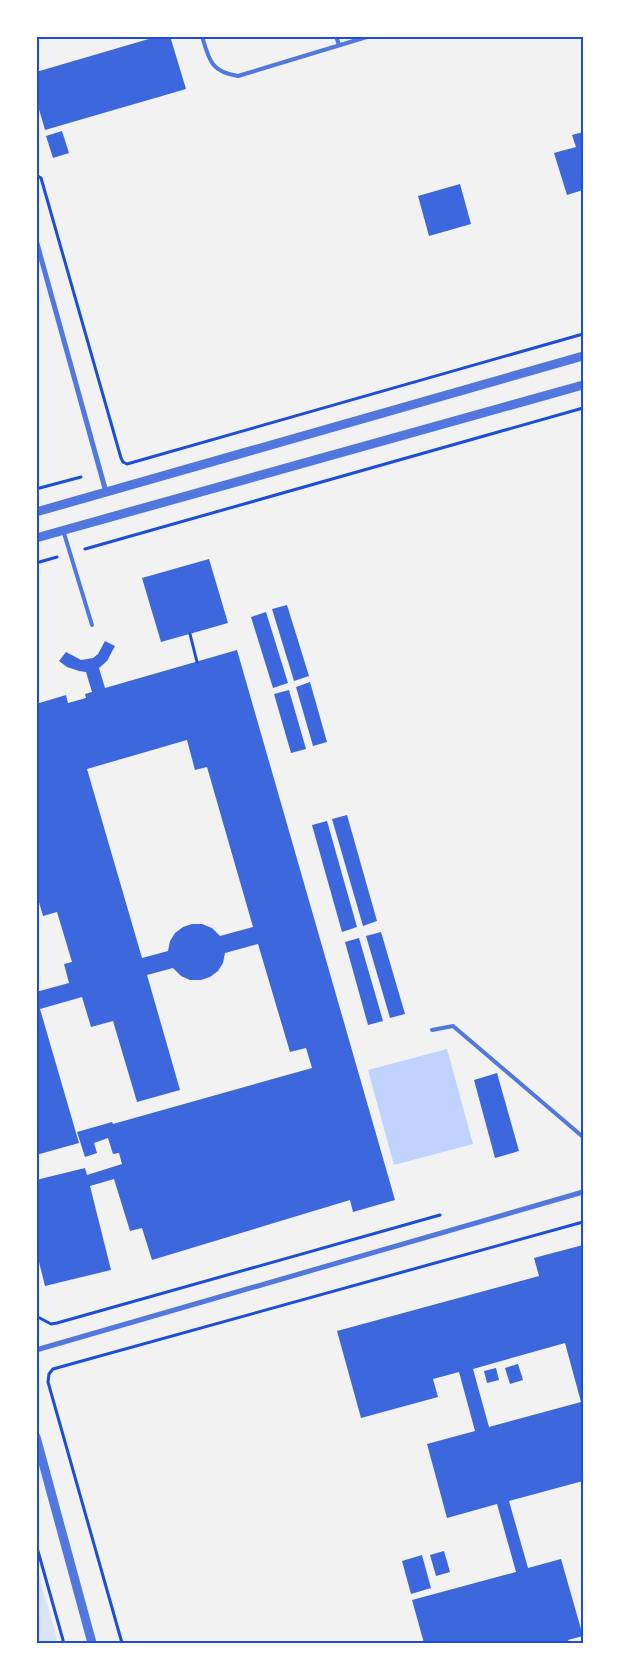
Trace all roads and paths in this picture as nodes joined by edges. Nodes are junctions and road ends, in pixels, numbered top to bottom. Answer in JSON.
{"nodes":[{"id":1,"x":202,"y":36,"type":"edge"},
{"id":2,"x":336,"y":36,"type":"edge"},
{"id":3,"x":370,"y":36,"type":"edge"},
{"id":4,"x":339,"y":45,"type":"junction"},
{"id":5,"x":36,"y":175,"type":"edge"},
{"id":6,"x":36,"y":240,"type":"edge"},
{"id":7,"x":583,"y":334,"type":"edge"},
{"id":8,"x":583,"y":356,"type":"edge"},
{"id":9,"x":583,"y":385,"type":"edge"},
{"id":10,"x":583,"y":408,"type":"edge"},
{"id":11,"x":81,"y":477,"type":"dead end"},
{"id":12,"x":36,"y":489,"type":"edge"},
{"id":13,"x":106,"y":492,"type":"junction"},
{"id":14,"x":36,"y":512,"type":"edge"},
{"id":15,"x":63,"y":530,"type":"junction"},
{"id":16,"x":36,"y":538,"type":"edge"},
{"id":17,"x":70,"y":554,"type":"junction"},
{"id":18,"x":36,"y":563,"type":"edge"},
{"id":19,"x":92,"y":625,"type":"dead end"},
{"id":20,"x":190,"y":634,"type":"dead end"},
{"id":21,"x":198,"y":662,"type":"dead end"},
{"id":22,"x":432,"y":1030,"type":"dead end"},
{"id":23,"x":583,"y":1137,"type":"edge"},
{"id":24,"x":583,"y":1192,"type":"edge"},
{"id":25,"x":449,"y":1212,"type":"dead end"},
{"id":26,"x":583,"y":1222,"type":"edge"},
{"id":27,"x":36,"y":1316,"type":"edge"},
{"id":28,"x":36,"y":1350,"type":"edge"},
{"id":29,"x":36,"y":1437,"type":"edge"},
{"id":30,"x":36,"y":1544,"type":"edge"},
{"id":31,"x":62,"y":1643,"type":"edge"},
{"id":32,"x":92,"y":1643,"type":"edge"},
{"id":33,"x":122,"y":1643,"type":"edge"}],
"edges":[{"from":1,"to":4,"type":"lane"},
{"from":2,"to":4,"type":"lane"},
{"from":3,"to":4,"type":"lane"},
{"from":5,"to":7,"type":"path"},
{"from":6,"to":13,"type":"street"},
{"from":8,"to":13,"type":"street"},
{"from":9,"to":15,"type":"street"},
{"from":10,"to":17,"type":"path"},
{"from":11,"to":12,"type":"path"},
{"from":13,"to":14,"type":"street"},
{"from":15,"to":16,"type":"street"},
{"from":15,"to":17,"type":"lane"},
{"from":17,"to":18,"type":"path"},
{"from":17,"to":19,"type":"lane"},
{"from":20,"to":21,"type":"path"},
{"from":22,"to":23,"type":"lane"},
{"from":24,"to":28,"type":"street"},
{"from":25,"to":27,"type":"path"},
{"from":26,"to":33,"type":"path"},
{"from":29,"to":32,"type":"street"},
{"from":30,"to":31,"type":"path"}]}
